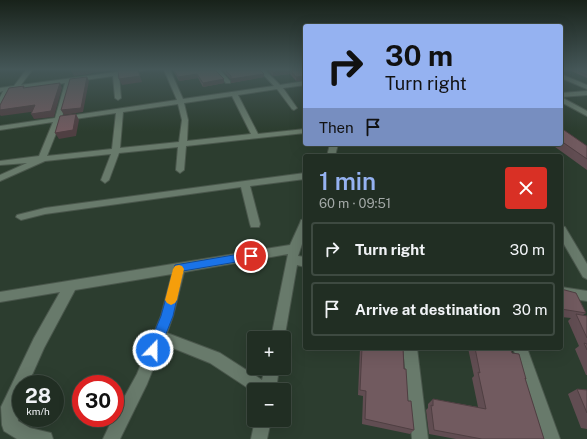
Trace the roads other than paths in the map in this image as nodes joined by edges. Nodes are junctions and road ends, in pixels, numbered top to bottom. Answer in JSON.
{"nodes":[{"id":1,"x":6,"y":90,"type":"edge"},
{"id":2,"x":66,"y":90,"type":"edge"},
{"id":3,"x":117,"y":90,"type":"edge"},
{"id":4,"x":176,"y":90,"type":"edge"},
{"id":5,"x":250,"y":90,"type":"edge"},
{"id":6,"x":281,"y":90,"type":"edge"},
{"id":7,"x":234,"y":93,"type":"junction"},
{"id":8,"x":587,"y":93,"type":"edge"},
{"id":9,"x":563,"y":95,"type":"edge"},
{"id":10,"x":118,"y":98,"type":"dead end"},
{"id":11,"x":180,"y":100,"type":"junction"},
{"id":12,"x":563,"y":100,"type":"edge"},
{"id":13,"x":0,"y":103,"type":"edge"},
{"id":14,"x":294,"y":108,"type":"dead end"},
{"id":15,"x":120,"y":110,"type":"junction"},
{"id":16,"x":587,"y":114,"type":"edge"},
{"id":17,"x":58,"y":119,"type":"junction"},
{"id":18,"x":0,"y":128,"type":"edge"},
{"id":19,"x":303,"y":131,"type":"edge"},
{"id":20,"x":256,"y":136,"type":"junction"},
{"id":21,"x":183,"y":143,"type":"junction"},
{"id":22,"x":116,"y":150,"type":"junction"},
{"id":23,"x":42,"y":159,"type":"junction"},
{"id":24,"x":0,"y":163,"type":"edge"},
{"id":25,"x":180,"y":170,"type":"dead end"},
{"id":26,"x":303,"y":176,"type":"edge"},
{"id":27,"x":0,"y":178,"type":"edge"},
{"id":28,"x":105,"y":180,"type":"dead end"},
{"id":29,"x":245,"y":185,"type":"junction"},
{"id":30,"x":21,"y":217,"type":"dead end"},
{"id":31,"x":256,"y":224,"type":"dead end"},
{"id":32,"x":303,"y":228,"type":"edge"},
{"id":33,"x":563,"y":233,"type":"edge"},
{"id":34,"x":293,"y":255,"type":"junction"},
{"id":35,"x":303,"y":261,"type":"edge"},
{"id":36,"x":179,"y":268,"type":"junction"},
{"id":37,"x":587,"y":274,"type":"edge"},
{"id":38,"x":71,"y":285,"type":"junction"},
{"id":39,"x":563,"y":292,"type":"edge"},
{"id":40,"x":587,"y":296,"type":"edge"},
{"id":41,"x":0,"y":297,"type":"edge"},
{"id":42,"x":279,"y":331,"type":"edge"},
{"id":43,"x":159,"y":336,"type":"junction"},
{"id":44,"x":410,"y":350,"type":"edge"},
{"id":45,"x":521,"y":350,"type":"edge"},
{"id":46,"x":253,"y":383,"type":"edge"},
{"id":47,"x":5,"y":407,"type":"edge"},
{"id":48,"x":262,"y":427,"type":"edge"},
{"id":49,"x":45,"y":439,"type":"edge"},
{"id":50,"x":110,"y":439,"type":"edge"},
{"id":51,"x":259,"y":439,"type":"edge"},
{"id":52,"x":420,"y":439,"type":"edge"},
{"id":53,"x":552,"y":439,"type":"edge"}],
"edges":[{"from":1,"to":13,"type":"street"},
{"from":2,"to":17,"type":"street"},
{"from":3,"to":10,"type":"street"},
{"from":4,"to":11,"type":"street"},
{"from":5,"to":7,"type":"street"},
{"from":6,"to":14,"type":"street"},
{"from":7,"to":11,"type":"street"},
{"from":7,"to":20,"type":"street"},
{"from":8,"to":9,"type":"street"},
{"from":11,"to":15,"type":"street"},
{"from":11,"to":21,"type":"street"},
{"from":12,"to":16,"type":"street"},
{"from":15,"to":17,"type":"street"},
{"from":15,"to":22,"type":"street"},
{"from":17,"to":18,"type":"street"},
{"from":17,"to":23,"type":"street"},
{"from":19,"to":20,"type":"street"},
{"from":20,"to":21,"type":"street"},
{"from":21,"to":22,"type":"street"},
{"from":21,"to":25,"type":"street"},
{"from":22,"to":23,"type":"street"},
{"from":22,"to":28,"type":"street"},
{"from":23,"to":24,"type":"street"},
{"from":23,"to":27,"type":"street"},
{"from":26,"to":29,"type":"street"},
{"from":29,"to":30,"type":"street"},
{"from":29,"to":31,"type":"street"},
{"from":32,"to":34,"type":"street"},
{"from":33,"to":37,"type":"street"},
{"from":34,"to":35,"type":"street"},
{"from":34,"to":36,"type":"street"},
{"from":34,"to":42,"type":"street"},
{"from":36,"to":38,"type":"street"},
{"from":36,"to":43,"type":"street"},
{"from":38,"to":41,"type":"street"},
{"from":38,"to":47,"type":"street"},
{"from":39,"to":40,"type":"street"},
{"from":43,"to":46,"type":"street"},
{"from":43,"to":50,"type":"street"},
{"from":44,"to":52,"type":"street"},
{"from":45,"to":53,"type":"street"},
{"from":47,"to":49,"type":"street"},
{"from":48,"to":51,"type":"street"}]}
